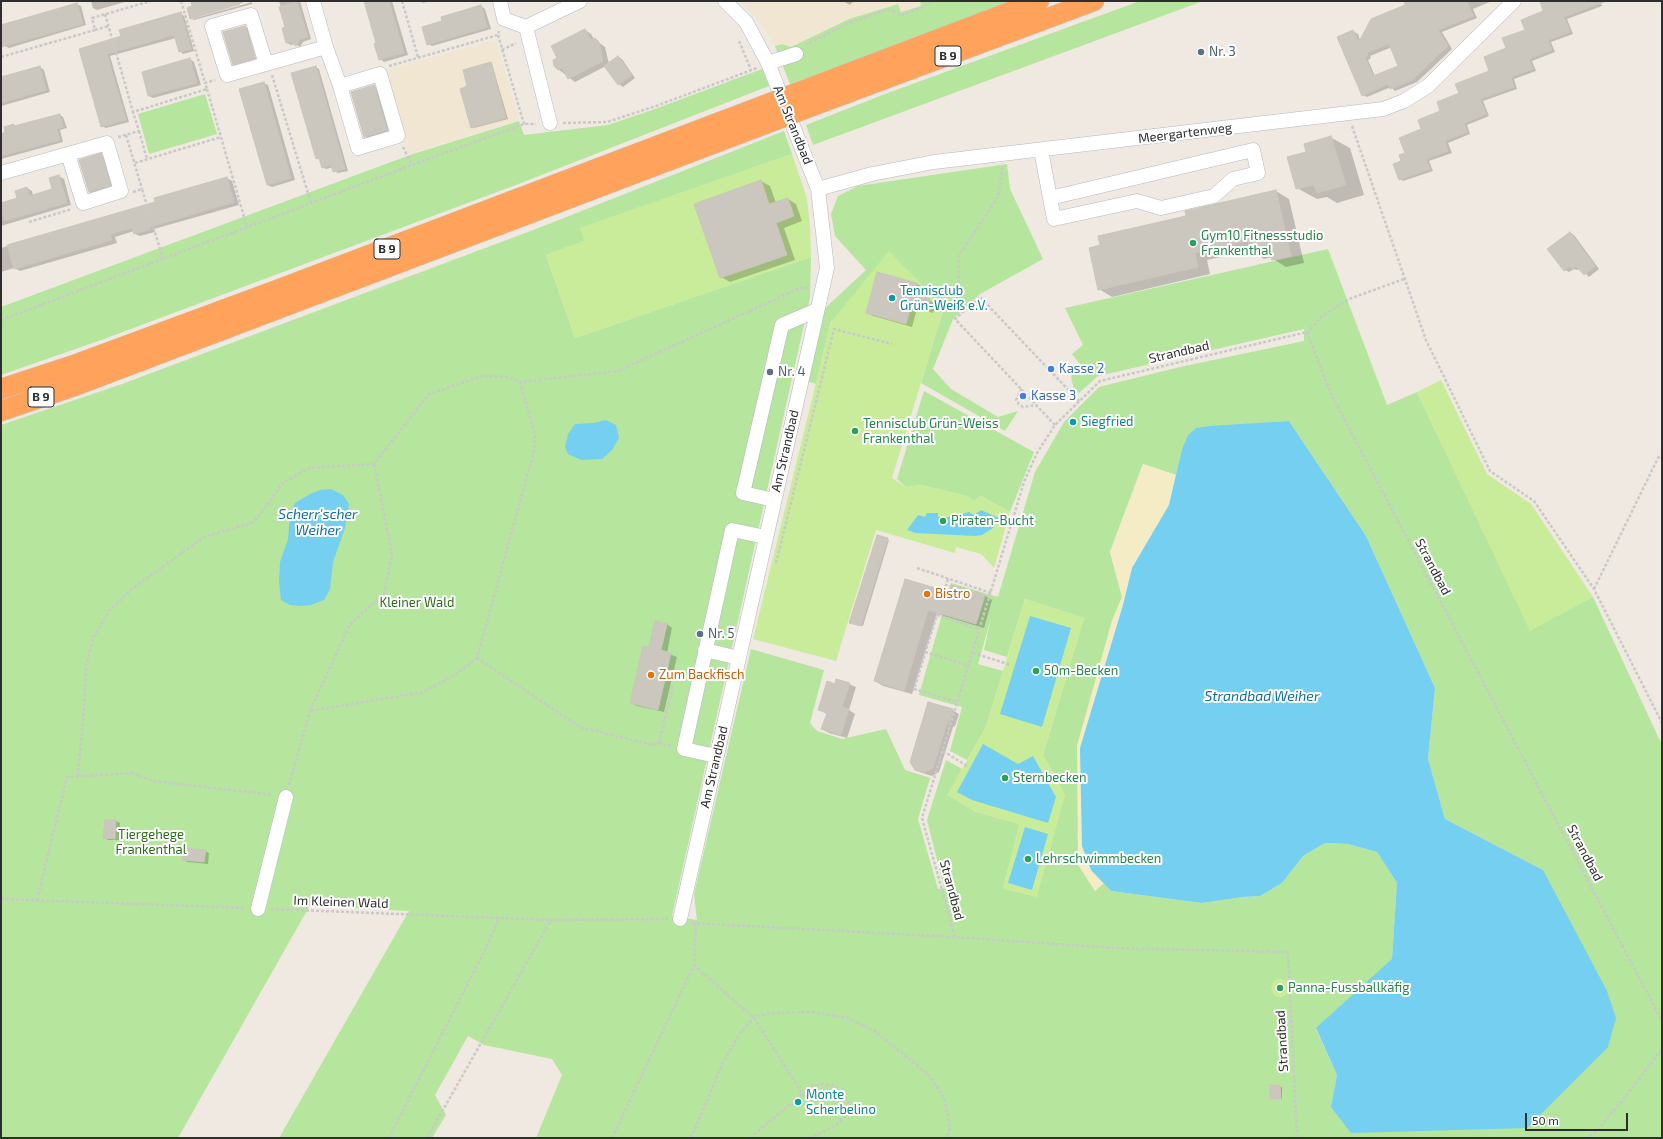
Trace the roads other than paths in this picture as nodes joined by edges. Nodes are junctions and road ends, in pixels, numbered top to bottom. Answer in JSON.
{"nodes":[{"id":1,"x":312,"y":1,"type":"edge"},
{"id":2,"x":500,"y":1,"type":"edge"},
{"id":3,"x":580,"y":1,"type":"edge"},
{"id":4,"x":725,"y":1,"type":"edge"},
{"id":5,"x":1039,"y":1,"type":"edge"},
{"id":6,"x":1094,"y":1,"type":"edge"},
{"id":7,"x":1514,"y":1,"type":"edge"},
{"id":8,"x":526,"y":27,"type":"junction"},
{"id":9,"x":326,"y":47,"type":"junction"},
{"id":10,"x":796,"y":54,"type":"road end"},
{"id":11,"x":267,"y":63,"type":"junction"},
{"id":12,"x":768,"y":63,"type":"junction"},
{"id":13,"x":340,"y":86,"type":"junction"},
{"id":14,"x":799,"y":101,"type":"junction"},
{"id":15,"x":773,"y":111,"type":"junction"},
{"id":16,"x":550,"y":123,"type":"road end"},
{"id":17,"x":1041,"y":150,"type":"junction"},
{"id":18,"x":68,"y":154,"type":"junction"},
{"id":19,"x":1,"y":173,"type":"edge"},
{"id":20,"x":818,"y":189,"type":"junction"},
{"id":21,"x":1050,"y":198,"type":"junction"},
{"id":22,"x":817,"y":310,"type":"junction"},
{"id":23,"x":1,"y":389,"type":"edge"},
{"id":24,"x":1,"y":411,"type":"edge"},
{"id":25,"x":774,"y":500,"type":"junction"},
{"id":26,"x":766,"y":537,"type":"junction"},
{"id":27,"x":705,"y":650,"type":"junction"},
{"id":28,"x":739,"y":658,"type":"junction"},
{"id":29,"x":716,"y":756,"type":"junction"},
{"id":30,"x":286,"y":797,"type":"road end"},
{"id":31,"x":258,"y":909,"type":"road end"},
{"id":32,"x":680,"y":919,"type":"road end"}],
"edges":[{"from":1,"to":9,"type":"street"},
{"from":2,"to":8,"type":"street"},
{"from":3,"to":8,"type":"street"},
{"from":4,"to":12,"type":"street","name":"Am Strandbad"},
{"from":5,"to":14,"type":"highway","number":"B 9"},
{"from":6,"to":14,"type":"highway","number":"B 9"},
{"from":7,"to":17,"type":"street","name":"Meergartenweg"},
{"from":8,"to":16,"type":"street"},
{"from":9,"to":11,"type":"street"},
{"from":9,"to":13,"type":"street"},
{"from":10,"to":12,"type":"street"},
{"from":11,"to":11,"type":"street"},
{"from":12,"to":20,"type":"street","name":"Am Strandbad"},
{"from":13,"to":13,"type":"street"},
{"from":14,"to":15,"type":"highway","number":"B 9","bridge":true},
{"from":15,"to":23,"type":"highway","number":"B 9"},
{"from":15,"to":24,"type":"highway","number":"B 9"},
{"from":17,"to":20,"type":"street","name":"Meergartenweg"},
{"from":17,"to":21,"type":"street"},
{"from":18,"to":18,"type":"street"},
{"from":18,"to":19,"type":"street"},
{"from":20,"to":22,"type":"street","name":"Am Strandbad"},
{"from":21,"to":21,"type":"street"},
{"from":22,"to":25,"type":"street","name":"Am Strandbad"},
{"from":22,"to":25,"type":"street"},
{"from":25,"to":26,"type":"street","name":"Am Strandbad"},
{"from":26,"to":27,"type":"street"},
{"from":26,"to":28,"type":"street","name":"Am Strandbad"},
{"from":27,"to":28,"type":"street"},
{"from":27,"to":29,"type":"street"},
{"from":28,"to":29,"type":"street","name":"Am Strandbad"},
{"from":29,"to":32,"type":"street","name":"Am Strandbad"},
{"from":30,"to":31,"type":"street"}]}
